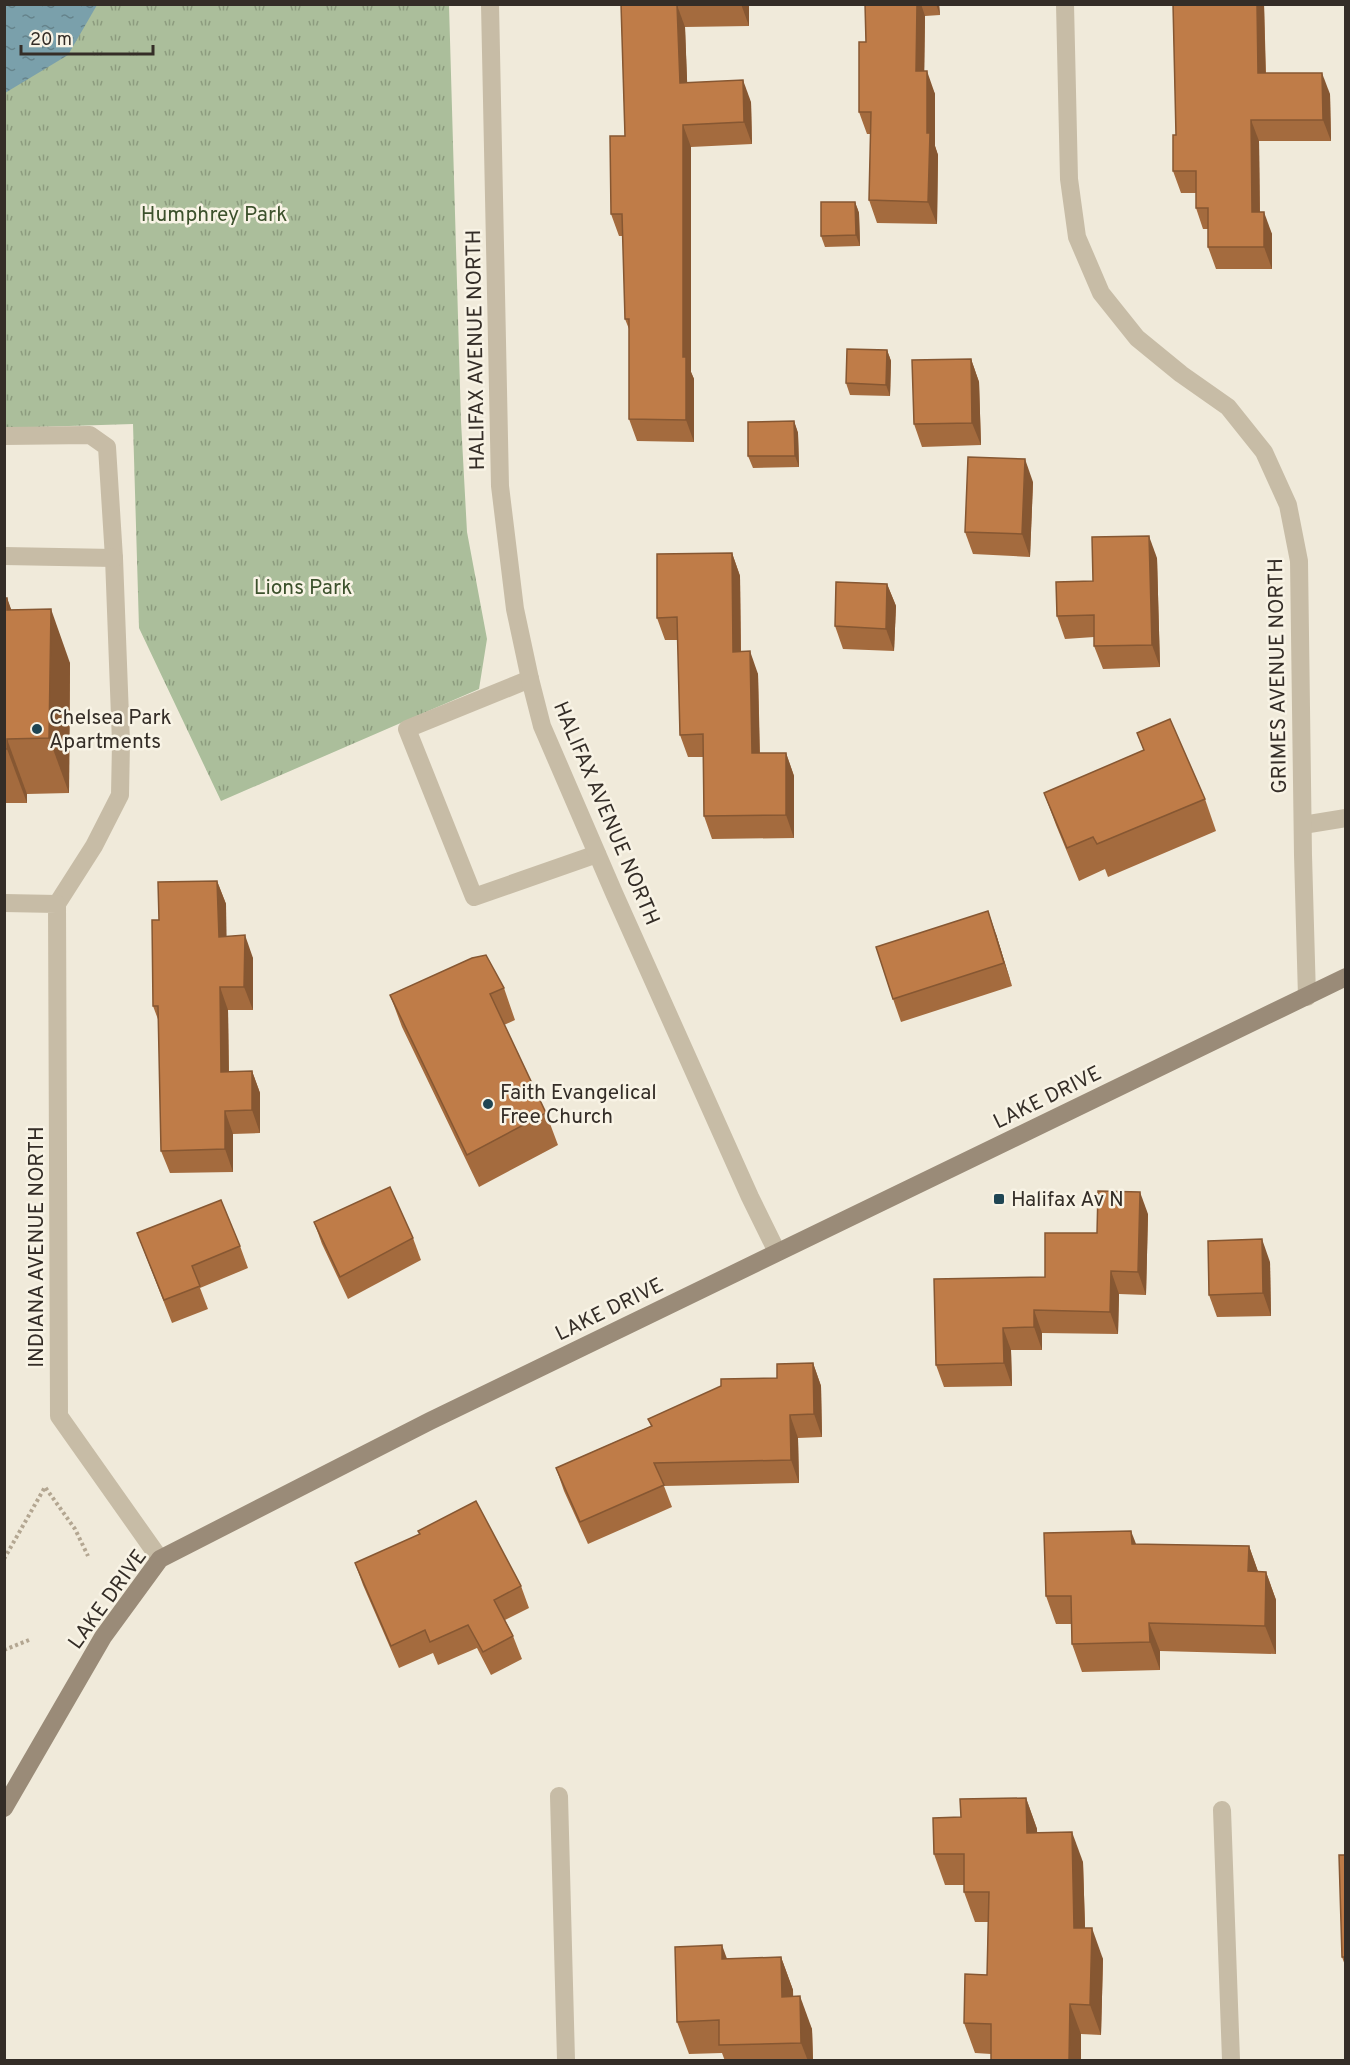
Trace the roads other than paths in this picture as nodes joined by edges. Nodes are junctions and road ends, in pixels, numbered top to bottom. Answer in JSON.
{"nodes":[{"id":1,"x":490,"y":4,"type":"edge"},
{"id":2,"x":1065,"y":4,"type":"edge"},
{"id":3,"x":4,"y":436,"type":"edge"},
{"id":4,"x":4,"y":556,"type":"edge"},
{"id":5,"x":114,"y":558,"type":"junction"},
{"id":6,"x":530,"y":679,"type":"junction"},
{"id":7,"x":1346,"y":818,"type":"edge"},
{"id":8,"x":1303,"y":825,"type":"junction"},
{"id":9,"x":597,"y":854,"type":"junction"},
{"id":10,"x":4,"y":903,"type":"edge"},
{"id":11,"x":57,"y":904,"type":"junction"},
{"id":12,"x":1346,"y":977,"type":"edge"},
{"id":13,"x":1307,"y":997,"type":"junction"},
{"id":14,"x":777,"y":1252,"type":"junction"},
{"id":15,"x":160,"y":1559,"type":"junction"},
{"id":16,"x":558,"y":1796,"type":"dead end"},
{"id":17,"x":4,"y":1808,"type":"edge"},
{"id":18,"x":1222,"y":1810,"type":"dead end"},
{"id":19,"x":566,"y":2061,"type":"edge"},
{"id":20,"x":1231,"y":2061,"type":"edge"}],
"edges":[{"from":1,"to":6,"type":"street","name":"HALIFAX AVENUE NORTH"},
{"from":2,"to":8,"type":"street","name":"GRIMES AVENUE NORTH"},
{"from":3,"to":5,"type":"street"},
{"from":4,"to":5,"type":"street"},
{"from":5,"to":11,"type":"street"},
{"from":6,"to":9,"type":"street","name":"HALIFAX AVENUE NORTH"},
{"from":6,"to":9,"type":"street"},
{"from":7,"to":8,"type":"street"},
{"from":8,"to":13,"type":"street","name":"GRIMES AVENUE NORTH"},
{"from":9,"to":14,"type":"street","name":"HALIFAX AVENUE NORTH"},
{"from":10,"to":11,"type":"street"},
{"from":11,"to":15,"type":"street","name":"INDIANA AVENUE NORTH"},
{"from":12,"to":13,"type":"street","name":"LAKE DRIVE"},
{"from":13,"to":14,"type":"street","name":"LAKE DRIVE"},
{"from":14,"to":15,"type":"street","name":"LAKE DRIVE"},
{"from":15,"to":17,"type":"street","name":"LAKE DRIVE"},
{"from":16,"to":19,"type":"street"},
{"from":18,"to":20,"type":"street"}]}
